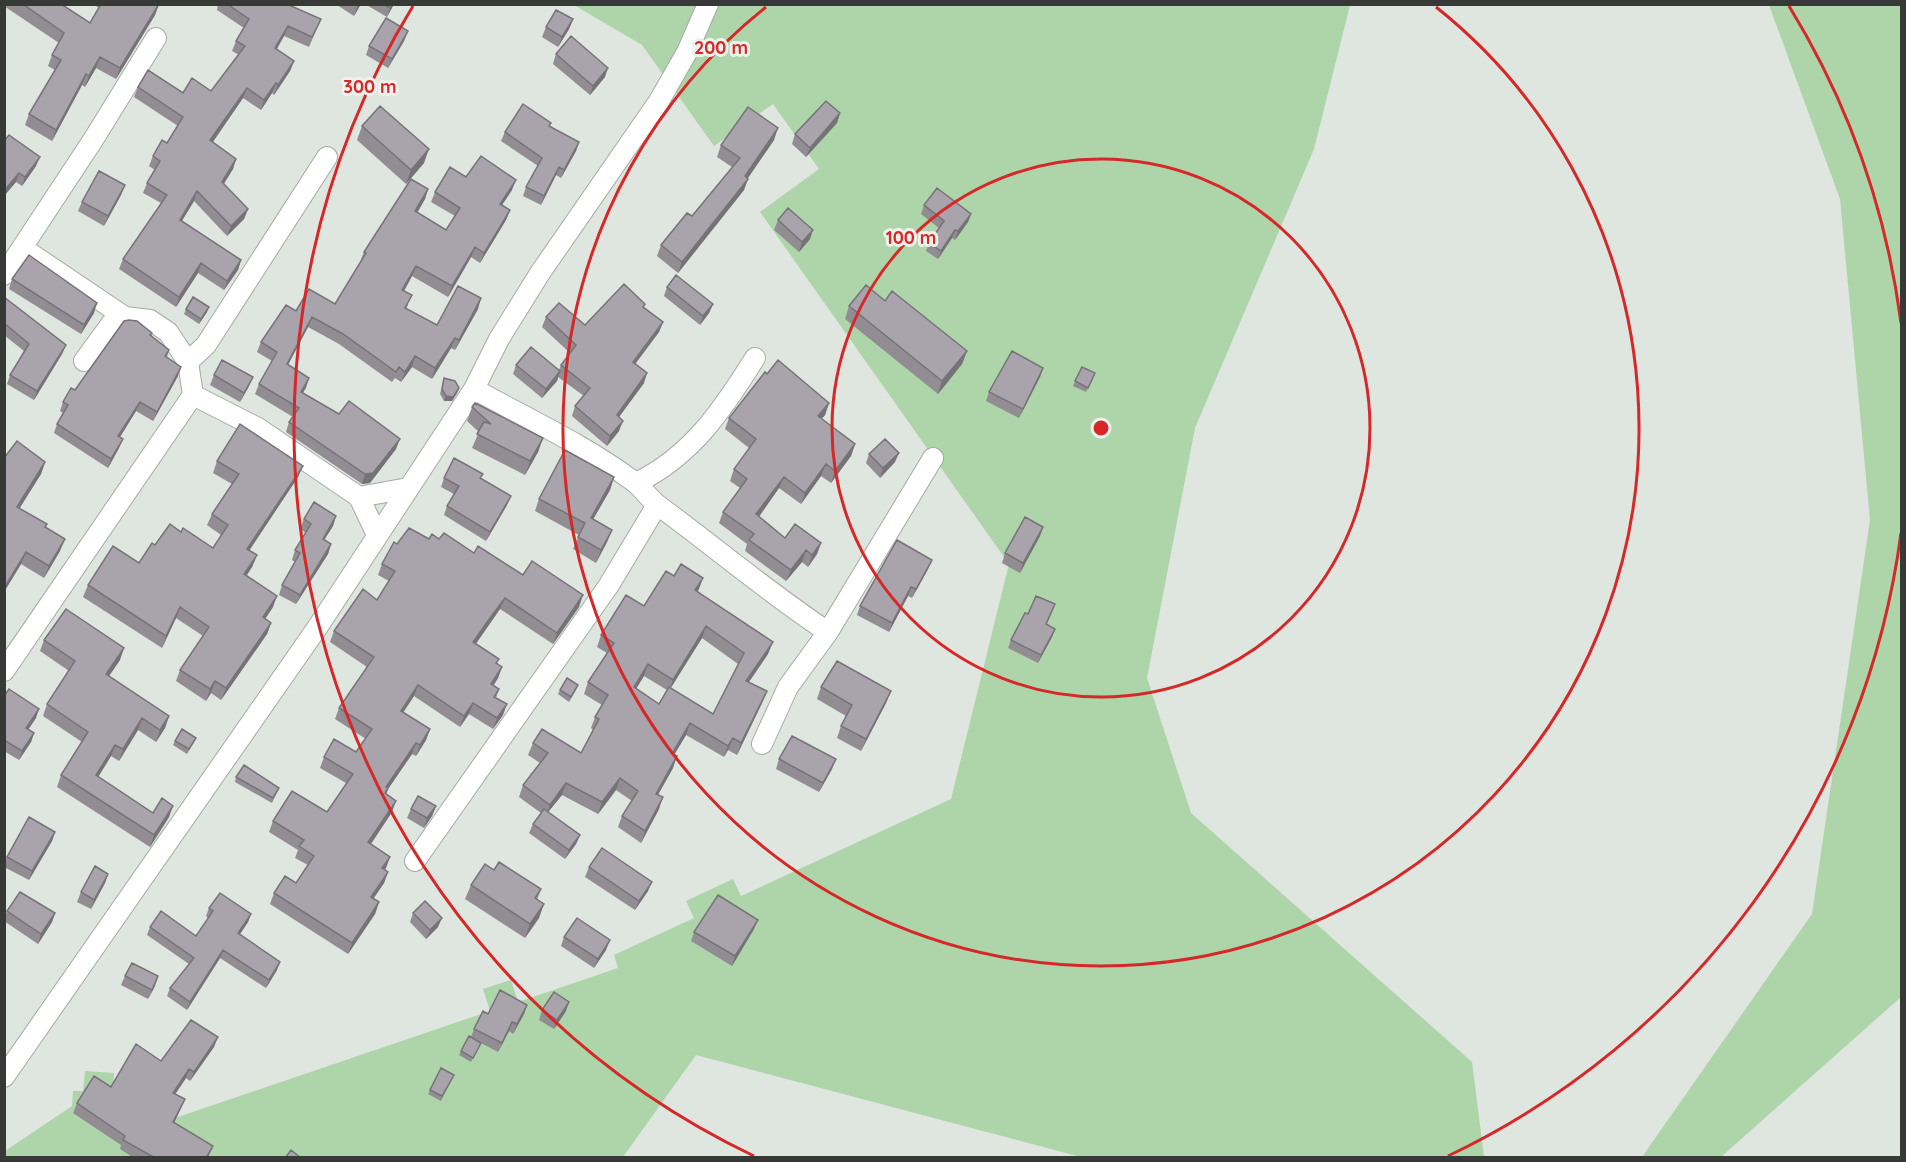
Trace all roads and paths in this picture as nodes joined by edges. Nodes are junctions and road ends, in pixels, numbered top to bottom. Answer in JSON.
{"nodes":[{"id":1,"x":708,"y":4,"type":"edge"},
{"id":2,"x":156,"y":38,"type":"dead end"},
{"id":3,"x":327,"y":157,"type":"dead end"},
{"id":4,"x":24,"y":249,"type":"junction"},
{"id":5,"x":4,"y":275,"type":"edge"},
{"id":6,"x":125,"y":316,"type":"junction"},
{"id":7,"x":755,"y":358,"type":"dead end"},
{"id":8,"x":84,"y":361,"type":"dead end"},
{"id":9,"x":188,"y":362,"type":"junction"},
{"id":10,"x":474,"y":389,"type":"junction"},
{"id":11,"x":193,"y":395,"type":"junction"},
{"id":12,"x":933,"y":458,"type":"dead end"},
{"id":13,"x":636,"y":483,"type":"junction"},
{"id":14,"x":408,"y":488,"type":"junction"},
{"id":15,"x":359,"y":497,"type":"junction"},
{"id":16,"x":657,"y":505,"type":"junction"},
{"id":17,"x":377,"y":535,"type":"junction"},
{"id":18,"x":828,"y":632,"type":"junction"},
{"id":19,"x":4,"y":671,"type":"edge"},
{"id":20,"x":762,"y":744,"type":"dead end"},
{"id":21,"x":415,"y":861,"type":"dead end"},
{"id":22,"x":4,"y":1077,"type":"edge"}],
"edges":[{"from":1,"to":10,"type":"street"},
{"from":2,"to":4,"type":"street"},
{"from":3,"to":9,"type":"street"},
{"from":4,"to":5,"type":"street"},
{"from":4,"to":6,"type":"street"},
{"from":6,"to":8,"type":"street"},
{"from":6,"to":9,"type":"street"},
{"from":7,"to":13,"type":"street"},
{"from":9,"to":11,"type":"street"},
{"from":10,"to":13,"type":"street"},
{"from":10,"to":14,"type":"street"},
{"from":11,"to":15,"type":"street"},
{"from":11,"to":19,"type":"street"},
{"from":12,"to":18,"type":"street"},
{"from":13,"to":16,"type":"street"},
{"from":14,"to":15,"type":"street"},
{"from":14,"to":17,"type":"street"},
{"from":15,"to":17,"type":"street"},
{"from":16,"to":18,"type":"street"},
{"from":16,"to":21,"type":"street"},
{"from":17,"to":22,"type":"street"},
{"from":18,"to":20,"type":"street"}]}
